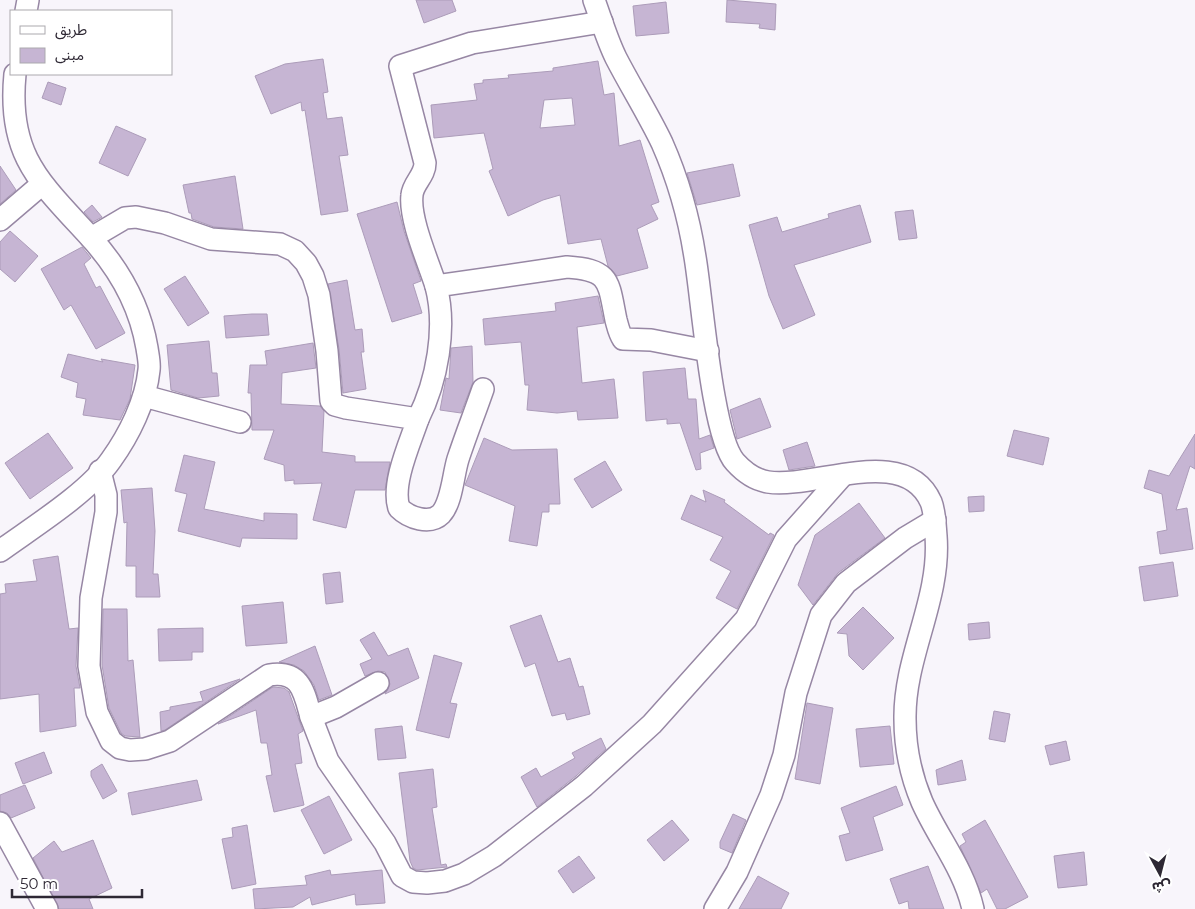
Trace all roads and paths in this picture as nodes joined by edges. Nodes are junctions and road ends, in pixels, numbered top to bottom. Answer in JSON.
{"nodes":[{"id":1,"x":594,"y":0,"type":"edge"},
{"id":2,"x":602,"y":22,"type":"junction"},
{"id":3,"x":15,"y":75,"type":"edge"},
{"id":4,"x":42,"y":185,"type":"junction"},
{"id":5,"x":0,"y":220,"type":"edge"},
{"id":6,"x":91,"y":238,"type":"junction"},
{"id":7,"x":436,"y":286,"type":"junction"},
{"id":8,"x":708,"y":351,"type":"junction"},
{"id":9,"x":482,"y":389,"type":"dead end"},
{"id":10,"x":144,"y":396,"type":"junction"},
{"id":11,"x":418,"y":419,"type":"junction"},
{"id":12,"x":240,"y":422,"type":"dead end"},
{"id":13,"x":100,"y":471,"type":"junction"},
{"id":14,"x":843,"y":475,"type":"junction"},
{"id":15,"x":935,"y":520,"type":"junction"},
{"id":16,"x":0,"y":551,"type":"edge"},
{"id":17,"x":378,"y":683,"type":"dead end"},
{"id":18,"x":311,"y":717,"type":"junction"},
{"id":19,"x":0,"y":823,"type":"edge"},
{"id":20,"x":47,"y":909,"type":"edge"},
{"id":21,"x":715,"y":909,"type":"edge"},
{"id":22,"x":973,"y":909,"type":"edge"}],
"edges":[{"from":1,"to":2,"type":"street"},
{"from":2,"to":7,"type":"street"},
{"from":2,"to":8,"type":"street"},
{"from":3,"to":4,"type":"street"},
{"from":4,"to":5,"type":"street"},
{"from":4,"to":6,"type":"street"},
{"from":6,"to":10,"type":"street"},
{"from":6,"to":11,"type":"street"},
{"from":7,"to":8,"type":"street"},
{"from":7,"to":11,"type":"street"},
{"from":8,"to":14,"type":"street"},
{"from":9,"to":11,"type":"street"},
{"from":10,"to":12,"type":"street"},
{"from":10,"to":13,"type":"street"},
{"from":13,"to":16,"type":"street"},
{"from":13,"to":18,"type":"street"},
{"from":14,"to":15,"type":"street"},
{"from":14,"to":18,"type":"street"},
{"from":15,"to":21,"type":"street"},
{"from":15,"to":22,"type":"street"},
{"from":17,"to":18,"type":"street"},
{"from":19,"to":20,"type":"street"}]}
